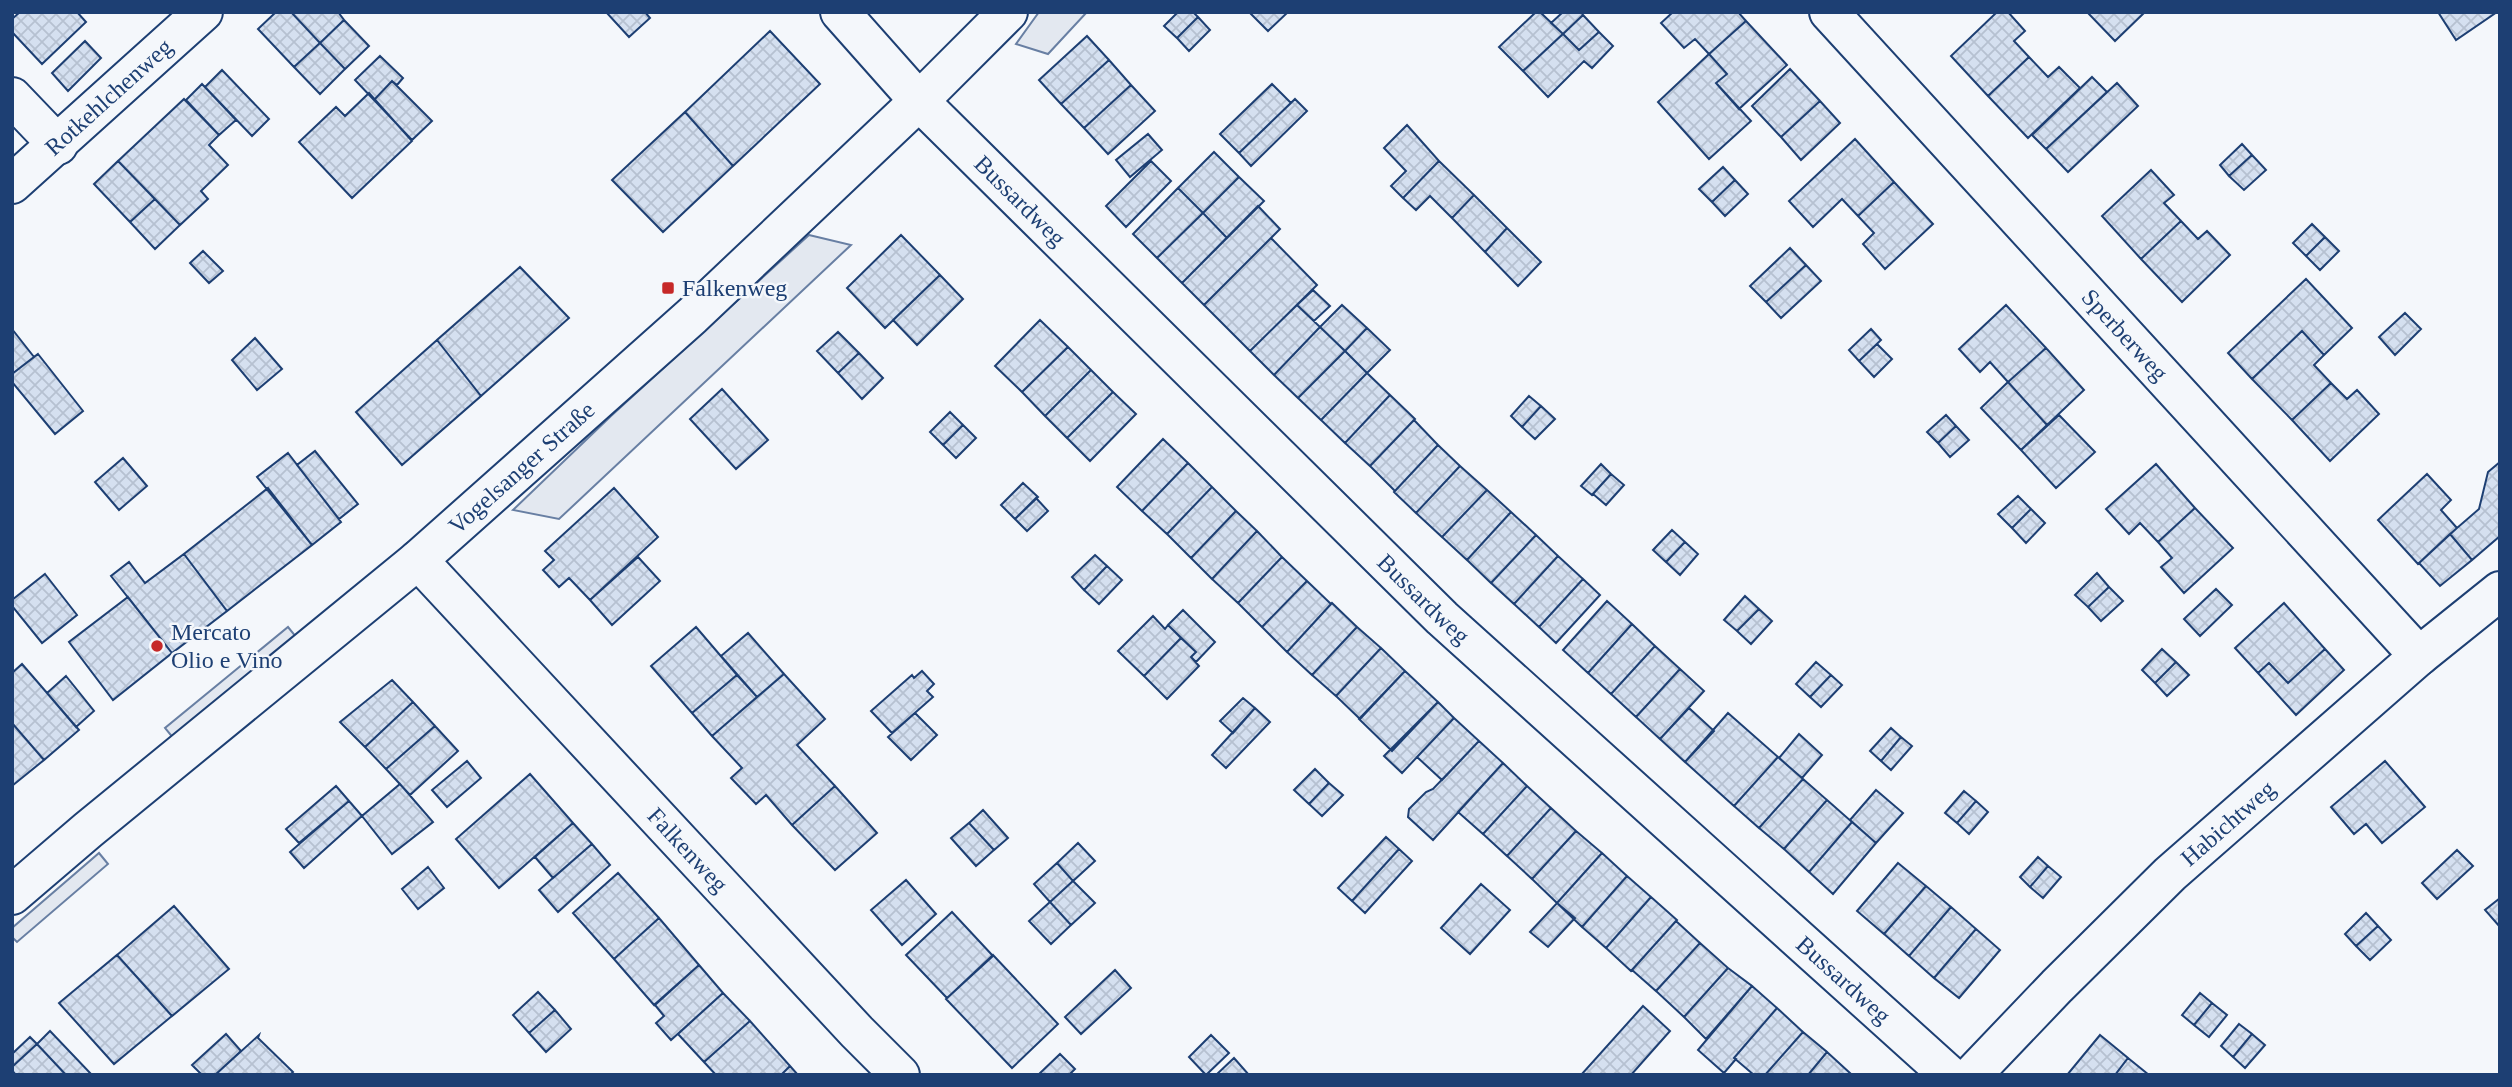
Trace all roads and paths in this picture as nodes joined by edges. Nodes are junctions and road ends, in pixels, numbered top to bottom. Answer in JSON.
{"nodes":[{"id":1,"x":203,"y":12,"type":"edge"},
{"id":2,"x":840,"y":12,"type":"edge"},
{"id":3,"x":1008,"y":12,"type":"edge"},
{"id":4,"x":1829,"y":12,"type":"edge"},
{"id":5,"x":12,"y":97,"type":"edge"},
{"id":6,"x":919,"y":101,"type":"junction"},
{"id":7,"x":58,"y":145,"type":"junction"},
{"id":8,"x":12,"y":184,"type":"edge"},
{"id":9,"x":418,"y":560,"type":"junction"},
{"id":10,"x":2500,"y":591,"type":"edge"},
{"id":11,"x":2419,"y":656,"type":"junction"},
{"id":12,"x":12,"y":895,"type":"edge"},
{"id":13,"x":900,"y":1075,"type":"edge"},
{"id":14,"x":1949,"y":1075,"type":"edge"},
{"id":15,"x":1972,"y":1075,"type":"edge"}],
"edges":[{"from":1,"to":7,"type":"street","name":"Rotkehlchenweg"},
{"from":2,"to":6,"type":"street","name":"Bussardweg"},
{"from":3,"to":6,"type":"street","name":"Vogelsanger Straße"},
{"from":4,"to":11,"type":"street","name":"Sperberweg"},
{"from":5,"to":7,"type":"street"},
{"from":6,"to":9,"type":"street","name":"Vogelsanger Straße"},
{"from":6,"to":14,"type":"street","name":"Bussardweg"},
{"from":7,"to":8,"type":"street","name":"Rotkehlchenweg"},
{"from":9,"to":12,"type":"street","name":"Vogelsanger Straße"},
{"from":9,"to":13,"type":"street","name":"Falkenweg"},
{"from":10,"to":11,"type":"street","name":"Habichtweg"},
{"from":11,"to":15,"type":"street","name":"Habichtweg"}]}
